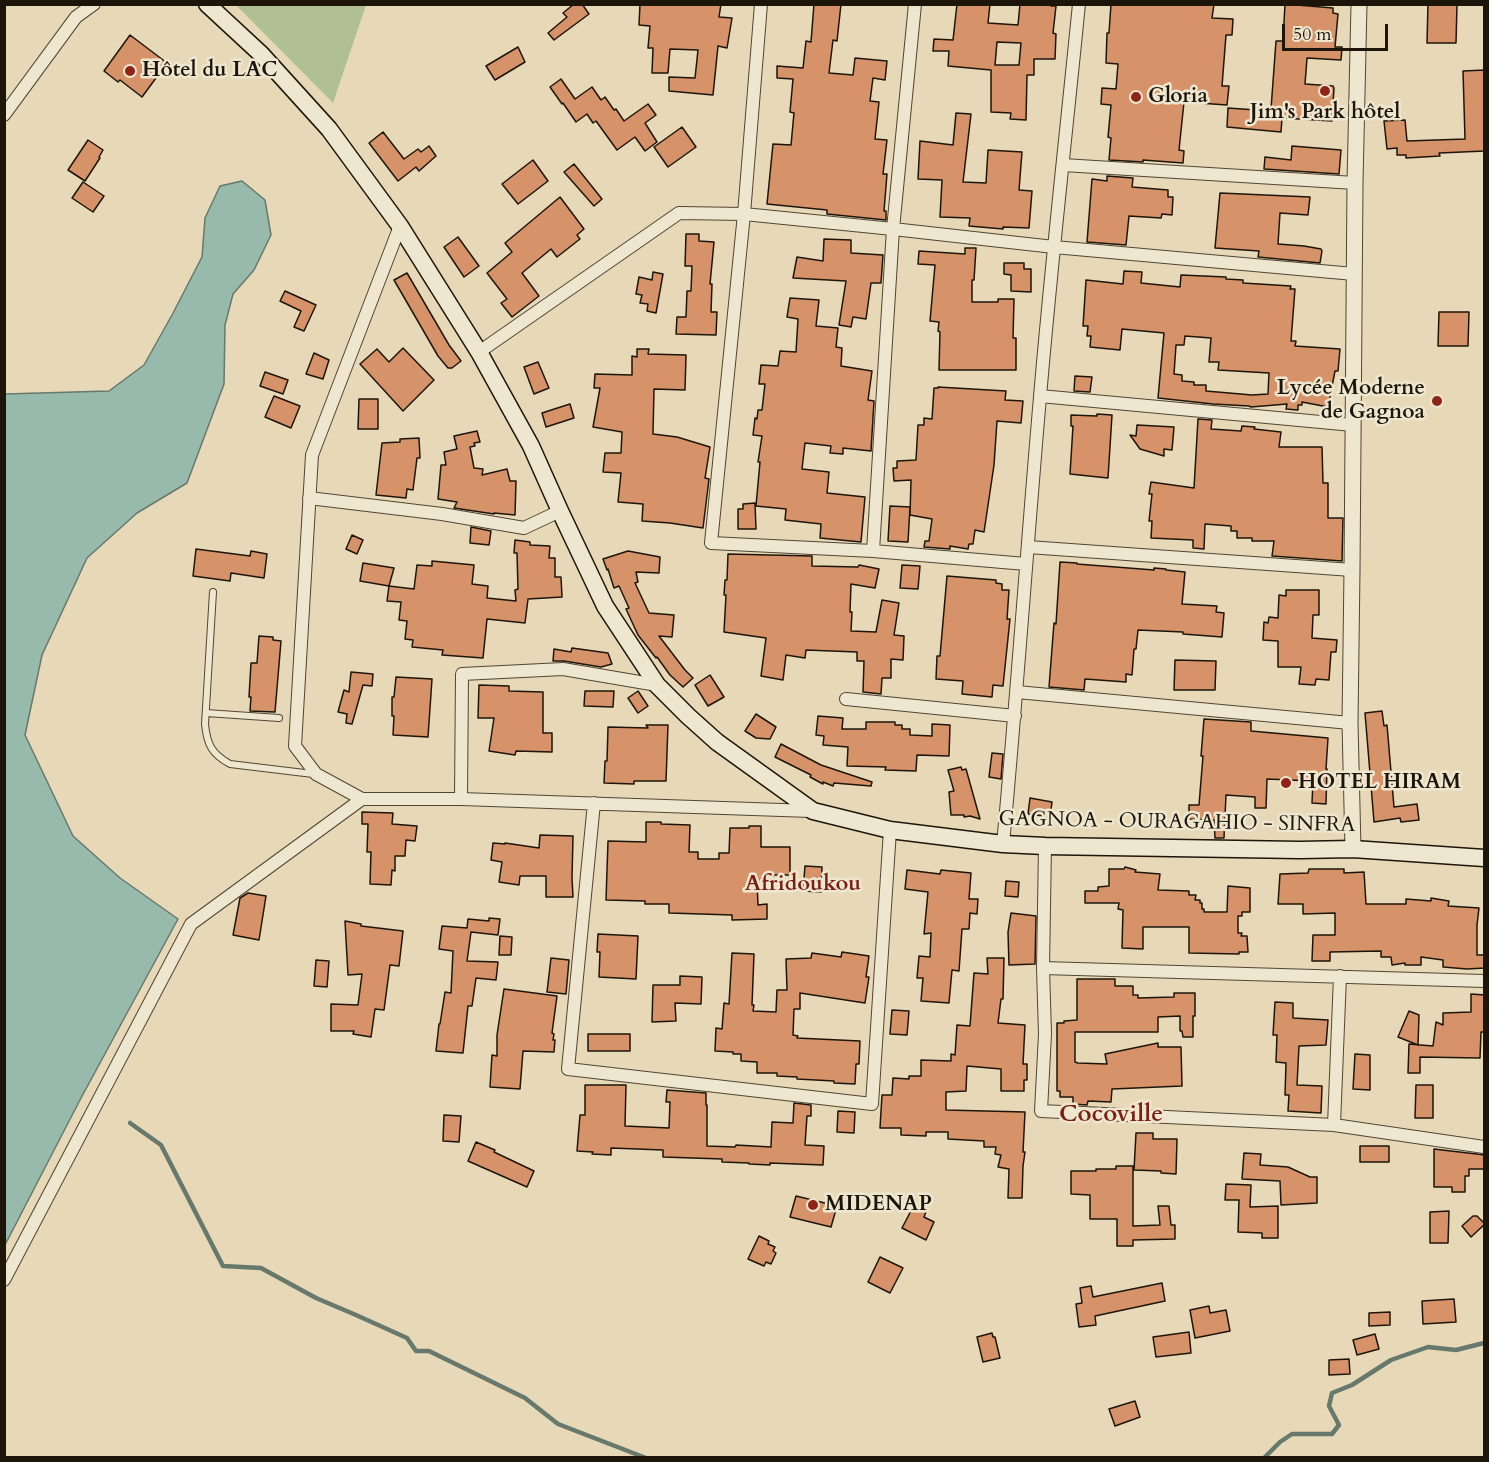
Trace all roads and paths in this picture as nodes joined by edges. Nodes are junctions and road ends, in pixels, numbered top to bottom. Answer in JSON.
{"nodes":[{"id":1,"x":94,"y":4,"type":"edge"},
{"id":2,"x":761,"y":4,"type":"edge"},
{"id":3,"x":915,"y":4,"type":"edge"},
{"id":4,"x":1079,"y":4,"type":"edge"},
{"id":5,"x":1359,"y":4,"type":"edge"},
{"id":6,"x":208,"y":5,"type":"edge"},
{"id":7,"x":4,"y":115,"type":"edge"},
{"id":8,"x":1063,"y":165,"type":"junction"},
{"id":9,"x":1354,"y":183,"type":"junction"},
{"id":10,"x":744,"y":214,"type":"junction"},
{"id":11,"x":400,"y":226,"type":"junction"},
{"id":12,"x":893,"y":229,"type":"junction"},
{"id":13,"x":1054,"y":247,"type":"junction"},
{"id":14,"x":1354,"y":274,"type":"junction"},
{"id":15,"x":479,"y":352,"type":"junction"},
{"id":16,"x":1040,"y":396,"type":"junction"},
{"id":17,"x":1353,"y":425,"type":"junction"},
{"id":18,"x":309,"y":498,"type":"junction"},
{"id":19,"x":560,"y":511,"type":"junction"},
{"id":20,"x":1028,"y":547,"type":"junction"},
{"id":21,"x":873,"y":551,"type":"junction"},
{"id":22,"x":1026,"y":564,"type":"junction"},
{"id":23,"x":1352,"y":570,"type":"junction"},
{"id":24,"x":213,"y":592,"type":"dead end"},
{"id":25,"x":657,"y":685,"type":"junction"},
{"id":26,"x":1017,"y":692,"type":"junction"},
{"id":27,"x":846,"y":699,"type":"dead end"},
{"id":28,"x":206,"y":713,"type":"junction"},
{"id":29,"x":1015,"y":716,"type":"junction"},
{"id":30,"x":279,"y":718,"type":"dead end"},
{"id":31,"x":1350,"y":723,"type":"junction"},
{"id":32,"x":316,"y":774,"type":"junction"},
{"id":33,"x":362,"y":799,"type":"junction"},
{"id":34,"x":461,"y":799,"type":"junction"},
{"id":35,"x":594,"y":803,"type":"junction"},
{"id":36,"x":813,"y":811,"type":"junction"},
{"id":37,"x":890,"y":830,"type":"junction"},
{"id":38,"x":1003,"y":844,"type":"junction"},
{"id":39,"x":1045,"y":846,"type":"junction"},
{"id":40,"x":1353,"y":849,"type":"junction"},
{"id":41,"x":1485,"y":858,"type":"edge"},
{"id":42,"x":1042,"y":968,"type":"junction"},
{"id":43,"x":1340,"y":976,"type":"junction"},
{"id":44,"x":1485,"y":981,"type":"edge"},
{"id":45,"x":1334,"y":1125,"type":"junction"},
{"id":46,"x":1485,"y":1147,"type":"edge"},
{"id":47,"x":4,"y":1280,"type":"edge"}],
"edges":[{"from":1,"to":7,"type":"street"},
{"from":2,"to":10,"type":"street"},
{"from":3,"to":12,"type":"street"},
{"from":4,"to":8,"type":"street"},
{"from":5,"to":9,"type":"street"},
{"from":6,"to":11,"type":"main road","name":"GAGNOA - OURAGAHIO - SINFRA"},
{"from":8,"to":9,"type":"street"},
{"from":8,"to":13,"type":"street"},
{"from":9,"to":14,"type":"street"},
{"from":10,"to":12,"type":"street"},
{"from":10,"to":15,"type":"street"},
{"from":10,"to":21,"type":"street"},
{"from":11,"to":15,"type":"main road","name":"GAGNOA - OURAGAHIO - SINFRA"},
{"from":11,"to":18,"type":"street"},
{"from":12,"to":13,"type":"street"},
{"from":12,"to":21,"type":"street"},
{"from":13,"to":14,"type":"street"},
{"from":13,"to":16,"type":"street"},
{"from":14,"to":17,"type":"street"},
{"from":15,"to":19,"type":"main road","name":"GAGNOA - OURAGAHIO - SINFRA"},
{"from":16,"to":17,"type":"street"},
{"from":16,"to":20,"type":"street"},
{"from":17,"to":23,"type":"street"},
{"from":18,"to":19,"type":"street"},
{"from":18,"to":32,"type":"street"},
{"from":19,"to":25,"type":"main road","name":"GAGNOA - OURAGAHIO - SINFRA"},
{"from":20,"to":22,"type":"street"},
{"from":20,"to":23,"type":"street"},
{"from":21,"to":22,"type":"street"},
{"from":22,"to":26,"type":"street"},
{"from":23,"to":31,"type":"street"},
{"from":24,"to":28,"type":"lane"},
{"from":25,"to":34,"type":"street"},
{"from":25,"to":36,"type":"main road","name":"GAGNOA - OURAGAHIO - SINFRA"},
{"from":26,"to":29,"type":"street"},
{"from":26,"to":31,"type":"street"},
{"from":27,"to":29,"type":"street"},
{"from":28,"to":30,"type":"lane"},
{"from":28,"to":32,"type":"lane"},
{"from":29,"to":38,"type":"street"},
{"from":31,"to":40,"type":"street"},
{"from":32,"to":33,"type":"street"},
{"from":33,"to":34,"type":"street"},
{"from":33,"to":47,"type":"street"},
{"from":34,"to":35,"type":"street"},
{"from":35,"to":36,"type":"street"},
{"from":35,"to":37,"type":"street"},
{"from":36,"to":37,"type":"main road","name":"GAGNOA - OURAGAHIO - SINFRA"},
{"from":37,"to":38,"type":"main road","name":"GAGNOA - OURAGAHIO - SINFRA"},
{"from":38,"to":39,"type":"main road","name":"GAGNOA - OURAGAHIO - SINFRA"},
{"from":39,"to":40,"type":"main road","name":"GAGNOA - OURAGAHIO - SINFRA"},
{"from":39,"to":42,"type":"street"},
{"from":40,"to":41,"type":"main road","name":"GAGNOA - OURAGAHIO - SINFRA"},
{"from":42,"to":43,"type":"street"},
{"from":42,"to":45,"type":"street"},
{"from":43,"to":44,"type":"street"},
{"from":43,"to":45,"type":"street"},
{"from":45,"to":46,"type":"street"}]}
